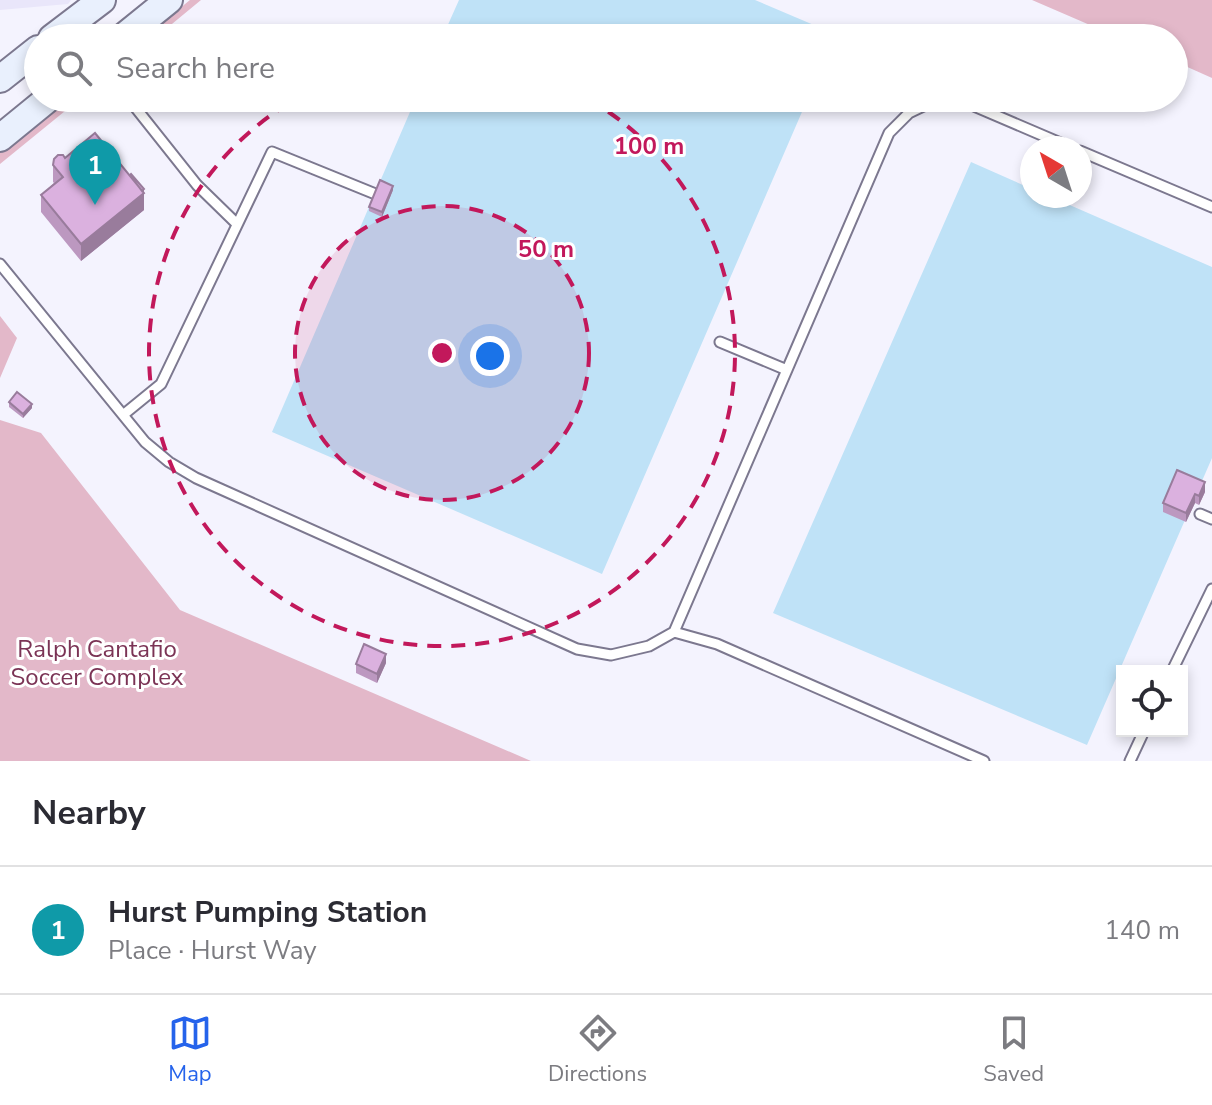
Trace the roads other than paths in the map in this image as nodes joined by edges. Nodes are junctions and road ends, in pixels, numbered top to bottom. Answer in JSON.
{"nodes":[{"id":1,"x":102,"y":0,"type":"edge"},
{"id":2,"x":169,"y":0,"type":"edge"},
{"id":3,"x":70,"y":24,"type":"edge"},
{"id":4,"x":139,"y":24,"type":"edge"},
{"id":5,"x":24,"y":60,"type":"edge"},
{"id":6,"x":0,"y":79,"type":"edge"},
{"id":7,"x":32,"y":112,"type":"edge"},
{"id":8,"x":139,"y":112,"type":"edge"},
{"id":9,"x":911,"y":112,"type":"edge"},
{"id":10,"x":988,"y":112,"type":"edge"},
{"id":11,"x":1044,"y":136,"type":"edge"},
{"id":12,"x":0,"y":138,"type":"edge"},
{"id":13,"x":1092,"y":156,"type":"edge"},
{"id":14,"x":373,"y":193,"type":"edge"},
{"id":15,"x":1212,"y":207,"type":"edge"},
{"id":16,"x":237,"y":224,"type":"junction"},
{"id":17,"x":0,"y":264,"type":"edge"},
{"id":18,"x":720,"y":342,"type":"dead end"},
{"id":19,"x":787,"y":370,"type":"junction"},
{"id":20,"x":123,"y":415,"type":"junction"},
{"id":21,"x":1200,"y":514,"type":"dead end"},
{"id":22,"x":1212,"y":519,"type":"edge"},
{"id":23,"x":1212,"y":589,"type":"edge"},
{"id":24,"x":674,"y":632,"type":"junction"},
{"id":25,"x":1175,"y":665,"type":"edge"},
{"id":26,"x":1141,"y":737,"type":"edge"},
{"id":27,"x":984,"y":761,"type":"edge"},
{"id":28,"x":1130,"y":761,"type":"edge"}],
"edges":[{"from":1,"to":3,"type":"street"},
{"from":2,"to":4,"type":"street"},
{"from":5,"to":6,"type":"street"},
{"from":7,"to":12,"type":"street"},
{"from":8,"to":16,"type":"lane"},
{"from":9,"to":19,"type":"lane"},
{"from":10,"to":11,"type":"lane"},
{"from":13,"to":15,"type":"lane"},
{"from":14,"to":16,"type":"lane"},
{"from":16,"to":20,"type":"lane"},
{"from":17,"to":20,"type":"lane"},
{"from":18,"to":19,"type":"lane"},
{"from":19,"to":24,"type":"lane"},
{"from":20,"to":24,"type":"lane"},
{"from":21,"to":22,"type":"lane"},
{"from":23,"to":25,"type":"lane"},
{"from":24,"to":27,"type":"lane"},
{"from":26,"to":28,"type":"lane"}]}
